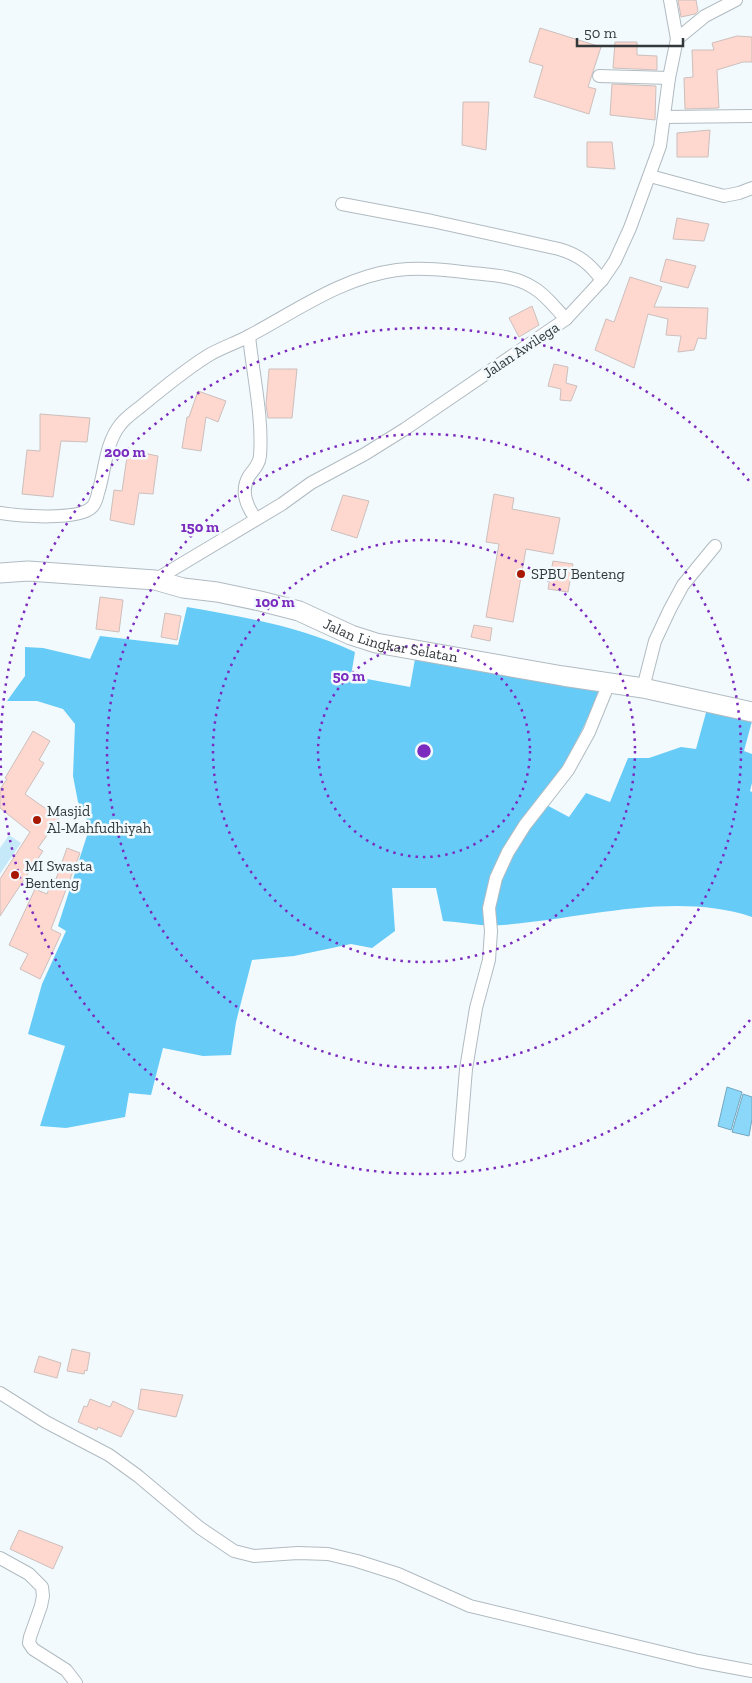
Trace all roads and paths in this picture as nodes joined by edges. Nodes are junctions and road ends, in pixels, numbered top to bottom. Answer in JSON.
{"nodes":[{"id":1,"x":670,"y":0,"type":"edge"},
{"id":2,"x":736,"y":0,"type":"edge"},
{"id":3,"x":677,"y":39,"type":"junction"},
{"id":4,"x":599,"y":76,"type":"dead end"},
{"id":5,"x":669,"y":78,"type":"junction"},
{"id":6,"x":752,"y":116,"type":"edge"},
{"id":7,"x":664,"y":117,"type":"junction"},
{"id":8,"x":650,"y":176,"type":"junction"},
{"id":9,"x":752,"y":188,"type":"edge"},
{"id":10,"x":342,"y":204,"type":"dead end"},
{"id":11,"x":602,"y":280,"type":"junction"},
{"id":12,"x":566,"y":319,"type":"junction"},
{"id":13,"x":249,"y":336,"type":"junction"},
{"id":14,"x":0,"y":513,"type":"edge"},
{"id":15,"x":256,"y":519,"type":"junction"},
{"id":16,"x":715,"y":546,"type":"dead end"},
{"id":17,"x":0,"y":573,"type":"edge"},
{"id":18,"x":155,"y":580,"type":"junction"},
{"id":19,"x":609,"y":683,"type":"junction"},
{"id":20,"x":643,"y":688,"type":"junction"},
{"id":21,"x":752,"y":712,"type":"edge"},
{"id":22,"x":459,"y":1155,"type":"dead end"},
{"id":23,"x":0,"y":1393,"type":"edge"},
{"id":24,"x":0,"y":1558,"type":"edge"},
{"id":25,"x":752,"y":1671,"type":"edge"},
{"id":26,"x":76,"y":1683,"type":"edge"}],
"edges":[{"from":1,"to":3,"type":"street"},
{"from":2,"to":3,"type":"street"},
{"from":3,"to":5,"type":"street","name":"Jalan Awilega"},
{"from":4,"to":5,"type":"street"},
{"from":5,"to":7,"type":"street","name":"Jalan Awilega"},
{"from":6,"to":7,"type":"street"},
{"from":7,"to":8,"type":"street","name":"Jalan Awilega"},
{"from":8,"to":9,"type":"street"},
{"from":8,"to":11,"type":"street","name":"Jalan Awilega"},
{"from":10,"to":11,"type":"street"},
{"from":11,"to":12,"type":"street","name":"Jalan Awilega"},
{"from":12,"to":13,"type":"street"},
{"from":12,"to":15,"type":"street","name":"Jalan Awilega"},
{"from":13,"to":14,"type":"street"},
{"from":13,"to":15,"type":"street"},
{"from":15,"to":18,"type":"street","name":"Jalan Awilega"},
{"from":16,"to":20,"type":"street"},
{"from":17,"to":18,"type":"street","name":"Jalan Lingkar Selatan"},
{"from":18,"to":19,"type":"street","name":"Jalan Lingkar Selatan"},
{"from":19,"to":20,"type":"street","name":"Jalan Lingkar Selatan"},
{"from":19,"to":22,"type":"street"},
{"from":20,"to":21,"type":"street","name":"Jalan Lingkar Selatan"},
{"from":23,"to":25,"type":"street"},
{"from":24,"to":26,"type":"street"}]}
